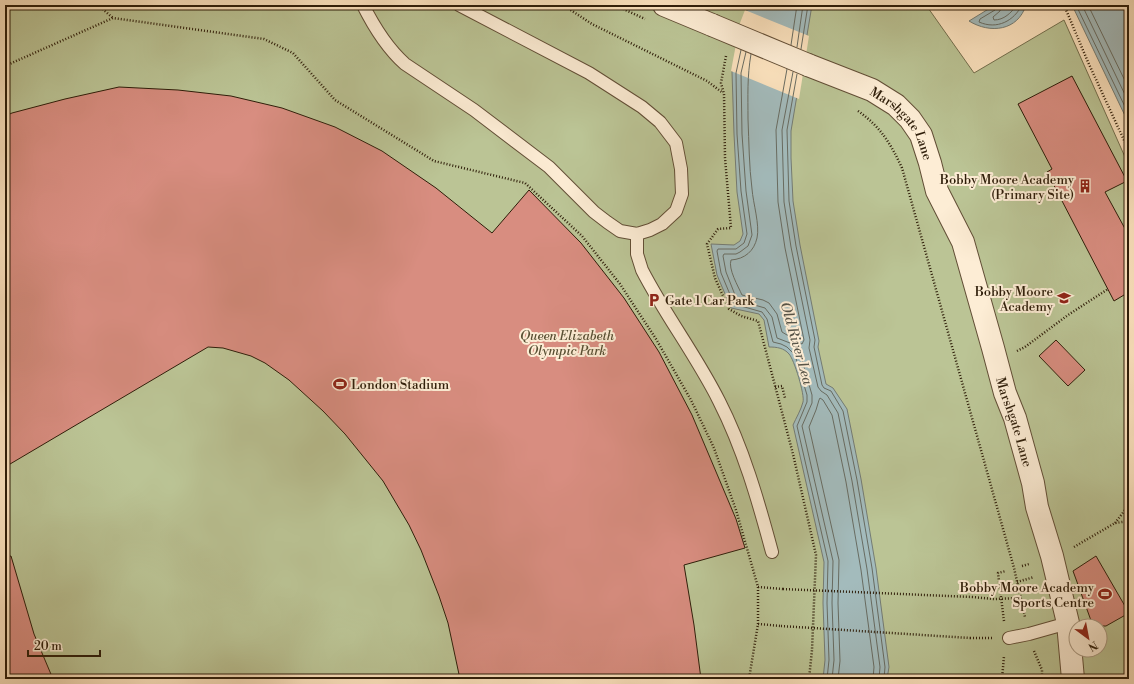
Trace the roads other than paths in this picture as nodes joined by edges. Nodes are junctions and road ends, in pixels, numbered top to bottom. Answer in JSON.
{"nodes":[{"id":1,"x":363,"y":5,"type":"edge"},
{"id":2,"x":459,"y":5,"type":"edge"},
{"id":3,"x":664,"y":5,"type":"edge"},
{"id":4,"x":637,"y":234,"type":"junction"},
{"id":5,"x":772,"y":552,"type":"dead end"},
{"id":6,"x":1068,"y":623,"type":"joint"},
{"id":7,"x":1009,"y":638,"type":"dead end"},
{"id":8,"x":1071,"y":658,"type":"edge"},
{"id":9,"x":1073,"y":679,"type":"edge"}],
"edges":[{"from":1,"to":4,"type":"lane"},
{"from":2,"to":4,"type":"lane"},
{"from":3,"to":6,"type":"street","name":"Marshgate Lane","bridge":true},
{"from":4,"to":5,"type":"lane"},
{"from":6,"to":7,"type":"lane"},
{"from":8,"to":9,"type":"street","name":"Marshgate Lane"}]}
